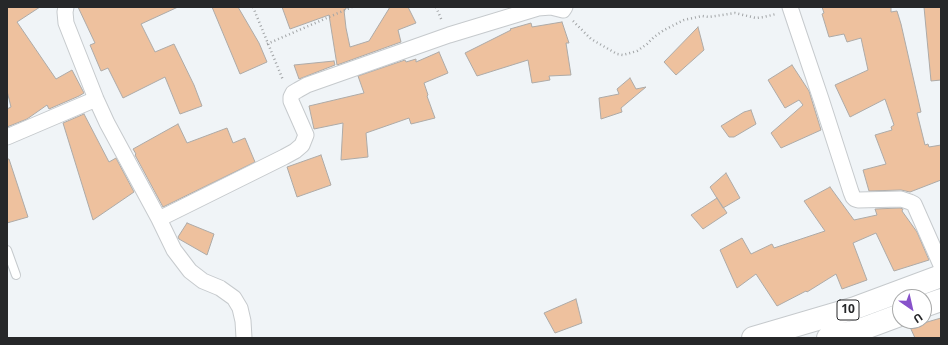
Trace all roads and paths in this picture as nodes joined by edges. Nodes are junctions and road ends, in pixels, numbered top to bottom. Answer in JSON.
{"nodes":[{"id":1,"x":66,"y":7,"type":"edge"},
{"id":2,"x":252,"y":7,"type":"edge"},
{"id":3,"x":352,"y":7,"type":"edge"},
{"id":4,"x":790,"y":7,"type":"edge"},
{"id":5,"x":564,"y":8,"type":"edge"},
{"id":6,"x":797,"y":28,"type":"junction"},
{"id":7,"x":267,"y":44,"type":"junction"},
{"id":8,"x":291,"y":97,"type":"junction"},
{"id":9,"x":96,"y":99,"type":"junction"},
{"id":10,"x":7,"y":137,"type":"edge"},
{"id":11,"x":159,"y":219,"type":"junction"},
{"id":12,"x":7,"y":250,"type":"edge"},
{"id":13,"x":941,"y":265,"type":"edge"},
{"id":14,"x":16,"y":275,"type":"dead end"},
{"id":15,"x":941,"y":276,"type":"edge"},
{"id":16,"x":892,"y":318,"type":"edge"},
{"id":17,"x":244,"y":338,"type":"edge"},
{"id":18,"x":753,"y":338,"type":"edge"},
{"id":19,"x":828,"y":338,"type":"edge"}],
"edges":[{"from":1,"to":9,"type":"street"},
{"from":2,"to":7,"type":"path"},
{"from":3,"to":7,"type":"path"},
{"from":4,"to":6,"type":"street"},
{"from":5,"to":6,"type":"path"},
{"from":5,"to":8,"type":"street"},
{"from":6,"to":13,"type":"street"},
{"from":7,"to":8,"type":"path"},
{"from":8,"to":11,"type":"street"},
{"from":9,"to":10,"type":"street"},
{"from":9,"to":11,"type":"street"},
{"from":11,"to":17,"type":"street"},
{"from":12,"to":14,"type":"lane"},
{"from":15,"to":18,"type":"highway","number":"10"},
{"from":16,"to":19,"type":"highway","number":"10"}]}
